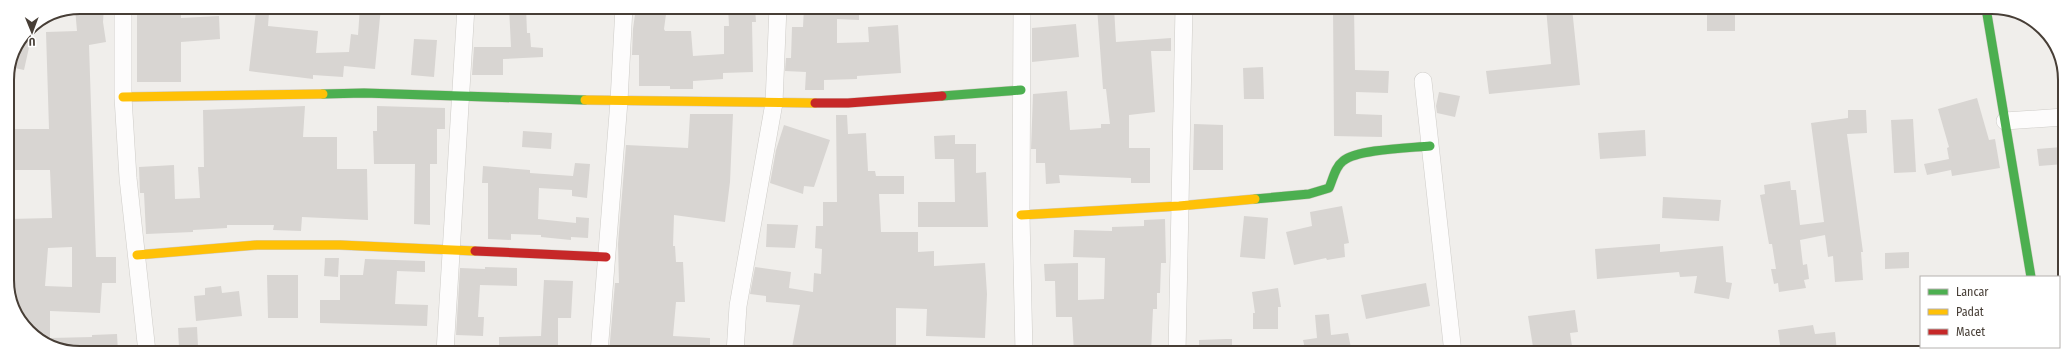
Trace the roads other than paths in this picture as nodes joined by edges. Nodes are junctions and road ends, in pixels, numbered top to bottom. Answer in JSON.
{"nodes":[{"id":1,"x":124,"y":14,"type":"edge"},
{"id":2,"x":466,"y":14,"type":"edge"},
{"id":3,"x":624,"y":14,"type":"edge"},
{"id":4,"x":778,"y":14,"type":"edge"},
{"id":5,"x":1022,"y":14,"type":"edge"},
{"id":6,"x":1184,"y":14,"type":"edge"},
{"id":7,"x":1987,"y":14,"type":"edge"},
{"id":8,"x":1423,"y":81,"type":"dead end"},
{"id":9,"x":1021,"y":90,"type":"junction"},
{"id":10,"x":123,"y":97,"type":"junction"},
{"id":11,"x":461,"y":97,"type":"junction"},
{"id":12,"x":619,"y":101,"type":"junction"},
{"id":13,"x":774,"y":103,"type":"junction"},
{"id":14,"x":2058,"y":117,"type":"edge"},
{"id":15,"x":2005,"y":121,"type":"junction"},
{"id":16,"x":1430,"y":146,"type":"junction"},
{"id":17,"x":1179,"y":206,"type":"junction"},
{"id":18,"x":1021,"y":215,"type":"junction"},
{"id":19,"x":450,"y":249,"type":"junction"},
{"id":20,"x":137,"y":255,"type":"junction"},
{"id":21,"x":606,"y":257,"type":"junction"},
{"id":22,"x":2031,"y":276,"type":"edge"},
{"id":23,"x":146,"y":346,"type":"edge"},
{"id":24,"x":445,"y":346,"type":"edge"},
{"id":25,"x":600,"y":346,"type":"edge"},
{"id":26,"x":735,"y":346,"type":"edge"},
{"id":27,"x":1024,"y":346,"type":"edge"},
{"id":28,"x":1177,"y":346,"type":"edge"},
{"id":29,"x":1452,"y":346,"type":"edge"}],
"edges":[{"from":1,"to":10,"type":"street"},
{"from":2,"to":11,"type":"street"},
{"from":3,"to":12,"type":"street"},
{"from":4,"to":13,"type":"street"},
{"from":5,"to":9,"type":"street"},
{"from":6,"to":17,"type":"street"},
{"from":7,"to":15,"type":"street"},
{"from":8,"to":16,"type":"street"},
{"from":9,"to":13,"type":"street"},
{"from":9,"to":18,"type":"street"},
{"from":10,"to":11,"type":"street"},
{"from":10,"to":20,"type":"street"},
{"from":11,"to":12,"type":"street"},
{"from":11,"to":19,"type":"street"},
{"from":12,"to":13,"type":"street"},
{"from":12,"to":21,"type":"street"},
{"from":13,"to":26,"type":"street"},
{"from":14,"to":15,"type":"street"},
{"from":15,"to":22,"type":"street"},
{"from":16,"to":17,"type":"street"},
{"from":16,"to":29,"type":"street"},
{"from":17,"to":18,"type":"street"},
{"from":17,"to":28,"type":"street"},
{"from":18,"to":27,"type":"street"},
{"from":19,"to":20,"type":"street"},
{"from":19,"to":21,"type":"street"},
{"from":19,"to":24,"type":"street"},
{"from":20,"to":23,"type":"street"},
{"from":21,"to":25,"type":"street"}]}
